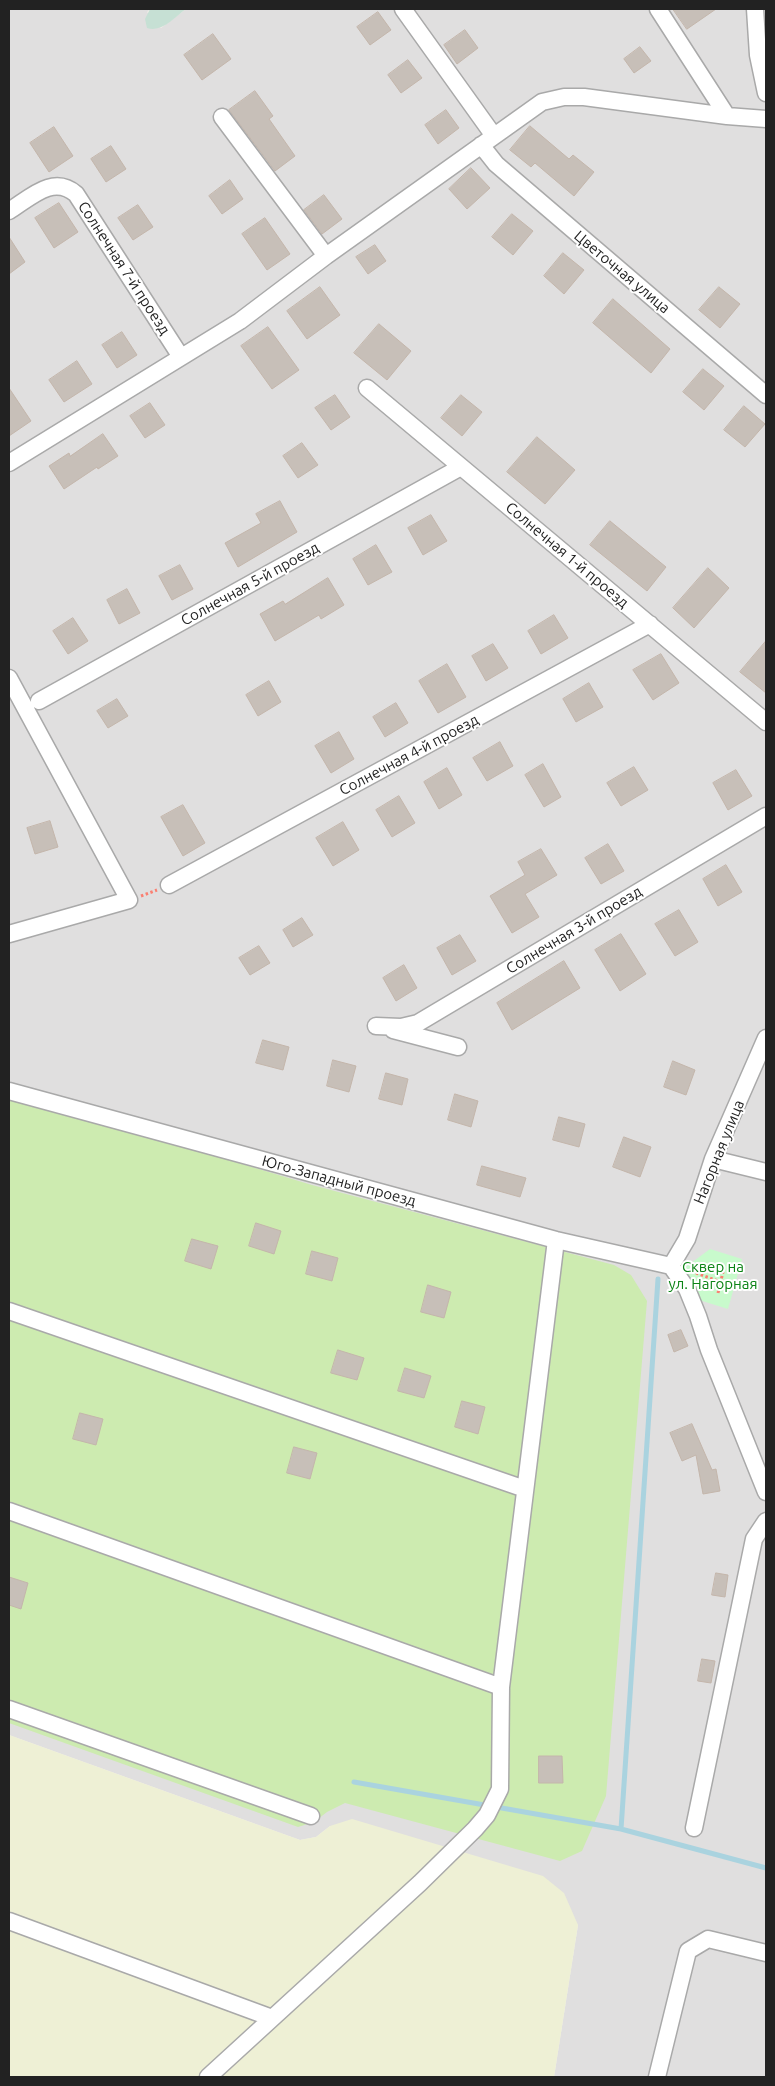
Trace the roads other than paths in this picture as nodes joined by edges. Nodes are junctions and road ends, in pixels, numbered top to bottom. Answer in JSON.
{"nodes":[{"id":1,"x":403,"y":9,"type":"edge"},
{"id":2,"x":658,"y":9,"type":"edge"},
{"id":3,"x":755,"y":9,"type":"edge"},
{"id":4,"x":766,"y":93,"type":"edge"},
{"id":5,"x":727,"y":116,"type":"junction"},
{"id":6,"x":222,"y":117,"type":"dead end"},
{"id":7,"x":766,"y":119,"type":"edge"},
{"id":8,"x":487,"y":140,"type":"junction"},
{"id":9,"x":9,"y":212,"type":"edge"},
{"id":10,"x":326,"y":256,"type":"junction"},
{"id":11,"x":181,"y":357,"type":"junction"},
{"id":12,"x":367,"y":388,"type":"dead end"},
{"id":13,"x":766,"y":395,"type":"edge"},
{"id":14,"x":9,"y":463,"type":"edge"},
{"id":15,"x":461,"y":467,"type":"junction"},
{"id":16,"x":650,"y":624,"type":"junction"},
{"id":17,"x":9,"y":678,"type":"edge"},
{"id":18,"x":39,"y":701,"type":"dead end"},
{"id":19,"x":15,"y":704,"type":"edge"},
{"id":20,"x":766,"y":722,"type":"edge"},
{"id":21,"x":766,"y":816,"type":"edge"},
{"id":22,"x":169,"y":885,"type":"road end"},
{"id":23,"x":9,"y":934,"type":"edge"},
{"id":24,"x":766,"y":1038,"type":"edge"},
{"id":25,"x":458,"y":1047,"type":"dead end"},
{"id":26,"x":762,"y":1061,"type":"edge"},
{"id":27,"x":9,"y":1091,"type":"edge"},
{"id":28,"x":714,"y":1159,"type":"junction"},
{"id":29,"x":766,"y":1172,"type":"edge"},
{"id":30,"x":556,"y":1240,"type":"junction"},
{"id":31,"x":671,"y":1266,"type":"junction"},
{"id":32,"x":9,"y":1311,"type":"edge"},
{"id":33,"x":760,"y":1463,"type":"edge"},
{"id":34,"x":525,"y":1489,"type":"junction"},
{"id":35,"x":766,"y":1492,"type":"edge"},
{"id":36,"x":9,"y":1511,"type":"edge"},
{"id":37,"x":766,"y":1521,"type":"edge"},
{"id":38,"x":501,"y":1687,"type":"junction"},
{"id":39,"x":9,"y":1710,"type":"edge"},
{"id":40,"x":312,"y":1816,"type":"dead end"},
{"id":41,"x":694,"y":1828,"type":"dead end"},
{"id":42,"x":9,"y":1921,"type":"edge"},
{"id":43,"x":766,"y":1953,"type":"edge"},
{"id":44,"x":272,"y":2018,"type":"junction"},
{"id":45,"x":208,"y":2077,"type":"edge"},
{"id":46,"x":658,"y":2077,"type":"edge"}],
"edges":[{"from":1,"to":8,"type":"street","name":"Цветочная улица"},
{"from":2,"to":5,"type":"street"},
{"from":3,"to":4,"type":"street"},
{"from":5,"to":7,"type":"street"},
{"from":5,"to":8,"type":"street"},
{"from":6,"to":10,"type":"street"},
{"from":8,"to":10,"type":"street"},
{"from":8,"to":13,"type":"street","name":"Цветочная улица"},
{"from":9,"to":11,"type":"street","name":"Солнечная 7-й проезд"},
{"from":10,"to":11,"type":"street"},
{"from":11,"to":14,"type":"street"},
{"from":12,"to":15,"type":"street","name":"Солнечная 1-й проезд"},
{"from":15,"to":16,"type":"street","name":"Солнечная 1-й проезд"},
{"from":15,"to":18,"type":"street","name":"Солнечная 5-й проезд"},
{"from":16,"to":20,"type":"street","name":"Солнечная 1-й проезд"},
{"from":16,"to":22,"type":"street","name":"Солнечная 4-й проезд"},
{"from":17,"to":19,"type":"street"},
{"from":19,"to":23,"type":"street"},
{"from":21,"to":25,"type":"street","name":"Солнечная 3-й проезд"},
{"from":24,"to":26,"type":"street","name":"Нагорная улица"},
{"from":26,"to":28,"type":"street","name":"Нагорная улица"},
{"from":27,"to":30,"type":"street","name":"Юго-Западный проезд"},
{"from":28,"to":29,"type":"street"},
{"from":28,"to":31,"type":"street","name":"Нагорная улица"},
{"from":30,"to":31,"type":"street","name":"Юго-Западный проезд"},
{"from":30,"to":34,"type":"street"},
{"from":31,"to":33,"type":"street"},
{"from":32,"to":34,"type":"street"},
{"from":33,"to":35,"type":"street"},
{"from":34,"to":38,"type":"street"},
{"from":36,"to":38,"type":"street"},
{"from":37,"to":41,"type":"street"},
{"from":38,"to":44,"type":"street"},
{"from":39,"to":40,"type":"street"},
{"from":42,"to":44,"type":"street"},
{"from":43,"to":46,"type":"street"},
{"from":44,"to":45,"type":"street"}]}
